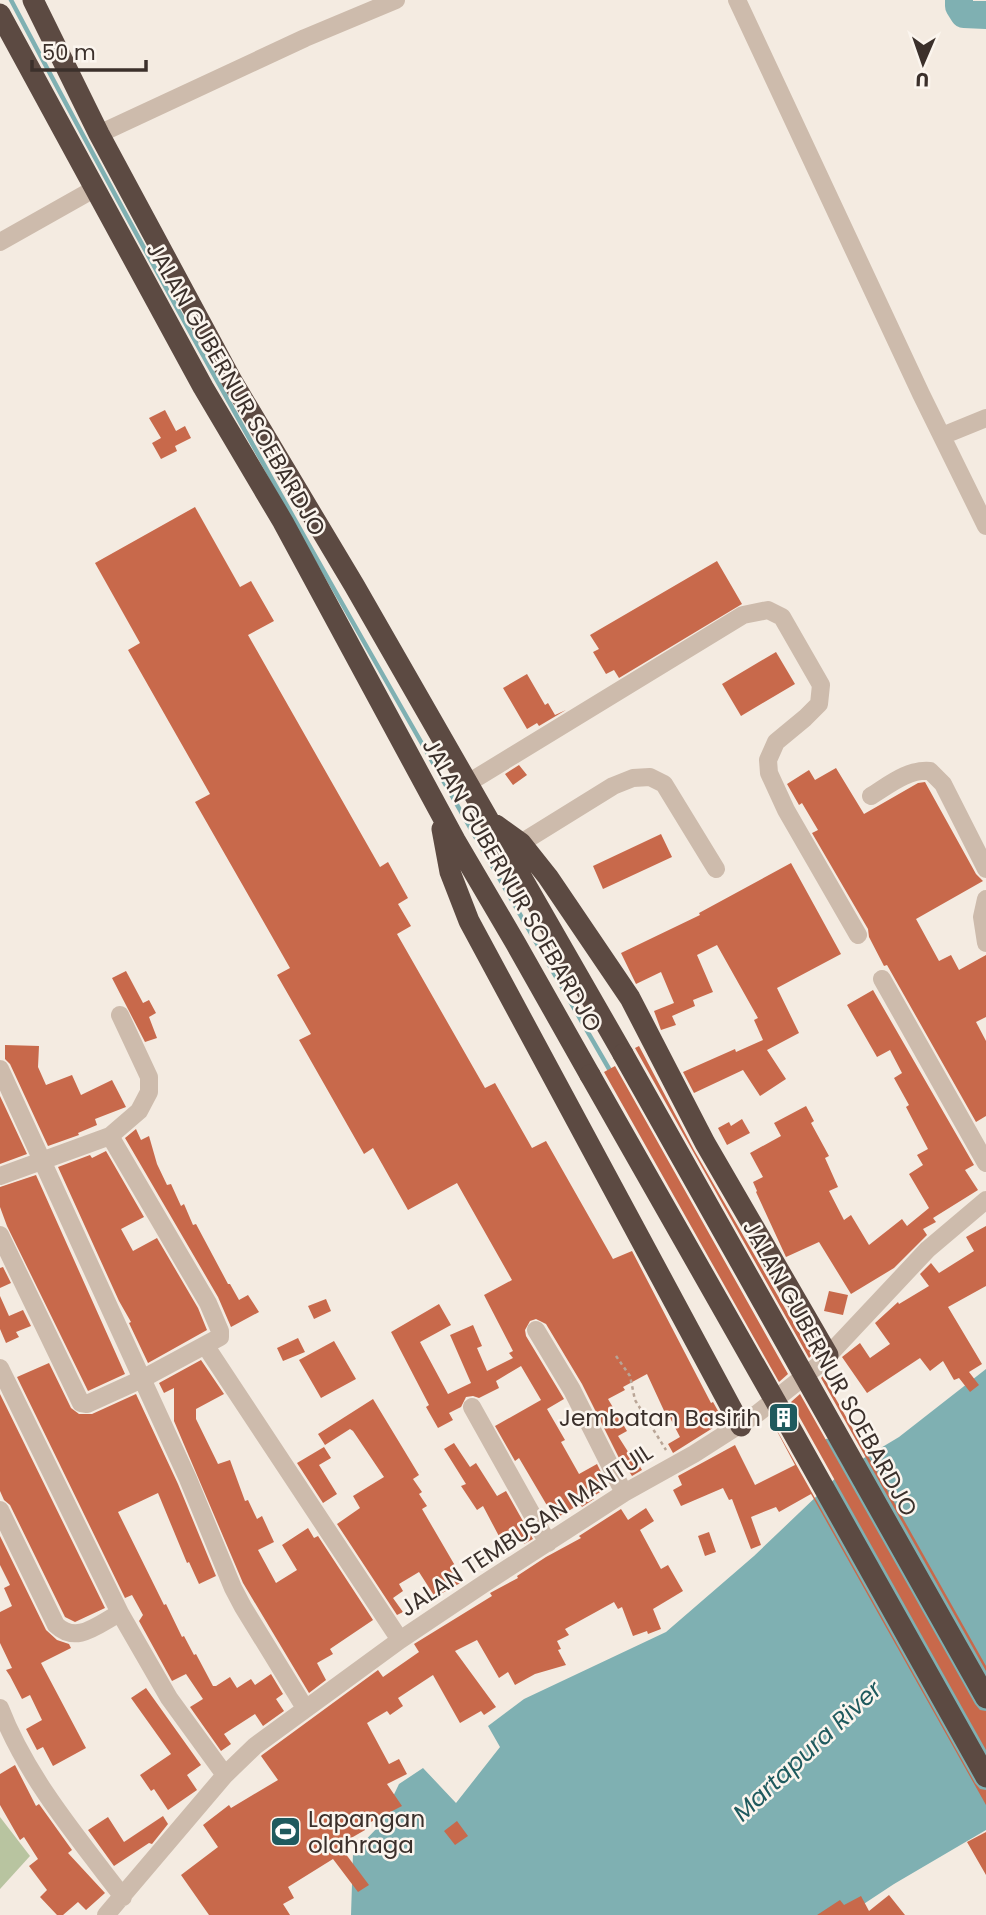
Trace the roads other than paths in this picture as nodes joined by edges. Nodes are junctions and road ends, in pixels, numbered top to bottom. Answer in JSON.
{"nodes":[{"id":1,"x":33,"y":0,"type":"edge"},
{"id":2,"x":396,"y":0,"type":"edge"},
{"id":3,"x":737,"y":0,"type":"edge"},
{"id":4,"x":0,"y":14,"type":"edge"},
{"id":5,"x":99,"y":134,"type":"junction"},
{"id":6,"x":94,"y":189,"type":"junction"},
{"id":7,"x":0,"y":242,"type":"edge"},
{"id":8,"x":986,"y":418,"type":"edge"},
{"id":9,"x":942,"y":436,"type":"junction"},
{"id":10,"x":986,"y":526,"type":"edge"},
{"id":11,"x":468,"y":783,"type":"junction"},
{"id":12,"x":871,"y":796,"type":"dead end"},
{"id":13,"x":437,"y":807,"type":"junction"},
{"id":14,"x":488,"y":820,"type":"junction"},
{"id":15,"x":522,"y":843,"type":"junction"},
{"id":16,"x":716,"y":869,"type":"dead end"},
{"id":17,"x":986,"y":869,"type":"edge"},
{"id":18,"x":986,"y":899,"type":"edge"},
{"id":19,"x":858,"y":935,"type":"dead end"},
{"id":20,"x":986,"y":943,"type":"edge"},
{"id":21,"x":882,"y":979,"type":"dead end"},
{"id":22,"x":120,"y":1015,"type":"dead end"},
{"id":23,"x":557,"y":1018,"type":"junction"},
{"id":24,"x":529,"y":1032,"type":"junction"},
{"id":25,"x":0,"y":1069,"type":"edge"},
{"id":26,"x":110,"y":1136,"type":"junction"},
{"id":27,"x":40,"y":1160,"type":"junction"},
{"id":28,"x":986,"y":1163,"type":"edge"},
{"id":29,"x":0,"y":1176,"type":"edge"},
{"id":30,"x":986,"y":1200,"type":"edge"},
{"id":31,"x":0,"y":1235,"type":"edge"},
{"id":32,"x":536,"y":1329,"type":"dead end"},
{"id":33,"x":205,"y":1345,"type":"junction"},
{"id":34,"x":828,"y":1355,"type":"junction"},
{"id":35,"x":0,"y":1368,"type":"edge"},
{"id":36,"x":142,"y":1379,"type":"junction"},
{"id":37,"x":472,"y":1407,"type":"dead end"},
{"id":38,"x":741,"y":1426,"type":"junction"},
{"id":39,"x":624,"y":1493,"type":"junction"},
{"id":40,"x":0,"y":1510,"type":"edge"},
{"id":41,"x":548,"y":1543,"type":"junction"},
{"id":42,"x":120,"y":1613,"type":"junction"},
{"id":43,"x":400,"y":1640,"type":"junction"},
{"id":44,"x":986,"y":1698,"type":"edge"},
{"id":45,"x":0,"y":1708,"type":"edge"},
{"id":46,"x":306,"y":1708,"type":"junction"},
{"id":47,"x":6,"y":1738,"type":"edge"},
{"id":48,"x":225,"y":1775,"type":"junction"},
{"id":49,"x":986,"y":1777,"type":"edge"},
{"id":50,"x":123,"y":1897,"type":"junction"},
{"id":51,"x":106,"y":1915,"type":"edge"}],
"edges":[{"from":1,"to":5,"type":"highway","name":"JALAN GUBERNUR SOEBARDJO"},
{"from":2,"to":5,"type":"street"},
{"from":3,"to":9,"type":"street"},
{"from":4,"to":6,"type":"highway","name":"JALAN GUBERNUR SOEBARDJO"},
{"from":5,"to":11,"type":"highway","name":"JALAN GUBERNUR SOEBARDJO"},
{"from":6,"to":7,"type":"street"},
{"from":6,"to":13,"type":"highway","name":"JALAN GUBERNUR SOEBARDJO"},
{"from":8,"to":9,"type":"street"},
{"from":9,"to":10,"type":"street"},
{"from":11,"to":14,"type":"highway","name":"JALAN GUBERNUR SOEBARDJO"},
{"from":11,"to":19,"type":"street"},
{"from":12,"to":17,"type":"street"},
{"from":13,"to":23,"type":"highway","name":"JALAN GUBERNUR SOEBARDJO"},
{"from":13,"to":24,"type":"highway"},
{"from":14,"to":15,"type":"highway"},
{"from":14,"to":44,"type":"highway","name":"JALAN GUBERNUR SOEBARDJO","bridge":true},
{"from":15,"to":16,"type":"street"},
{"from":15,"to":34,"type":"highway"},
{"from":18,"to":20,"type":"street"},
{"from":21,"to":28,"type":"street"},
{"from":22,"to":26,"type":"street"},
{"from":23,"to":24,"type":"highway"},
{"from":23,"to":49,"type":"highway","name":"JALAN GUBERNUR SOEBARDJO","bridge":true},
{"from":24,"to":38,"type":"highway"},
{"from":25,"to":27,"type":"street"},
{"from":26,"to":27,"type":"street"},
{"from":26,"to":33,"type":"street"},
{"from":27,"to":29,"type":"street"},
{"from":27,"to":36,"type":"street"},
{"from":30,"to":34,"type":"street","name":"JALAN TEMBUSAN MANTUIL"},
{"from":31,"to":36,"type":"street"},
{"from":32,"to":39,"type":"street"},
{"from":33,"to":36,"type":"street"},
{"from":33,"to":43,"type":"street"},
{"from":34,"to":38,"type":"street","name":"JALAN TEMBUSAN MANTUIL"},
{"from":35,"to":42,"type":"street"},
{"from":36,"to":46,"type":"street"},
{"from":37,"to":41,"type":"street"},
{"from":38,"to":39,"type":"street","name":"JALAN TEMBUSAN MANTUIL"},
{"from":39,"to":41,"type":"street","name":"JALAN TEMBUSAN MANTUIL"},
{"from":40,"to":42,"type":"street"},
{"from":41,"to":43,"type":"street","name":"JALAN TEMBUSAN MANTUIL"},
{"from":42,"to":48,"type":"street"},
{"from":43,"to":46,"type":"street","name":"JALAN TEMBUSAN MANTUIL"},
{"from":45,"to":47,"type":"street"},
{"from":46,"to":48,"type":"street","name":"JALAN TEMBUSAN MANTUIL"},
{"from":47,"to":50,"type":"street"},
{"from":48,"to":50,"type":"street","name":"JALAN TEMBUSAN MANTUIL"},
{"from":50,"to":51,"type":"street","name":"JALAN TEMBUSAN MANTUIL"}]}
